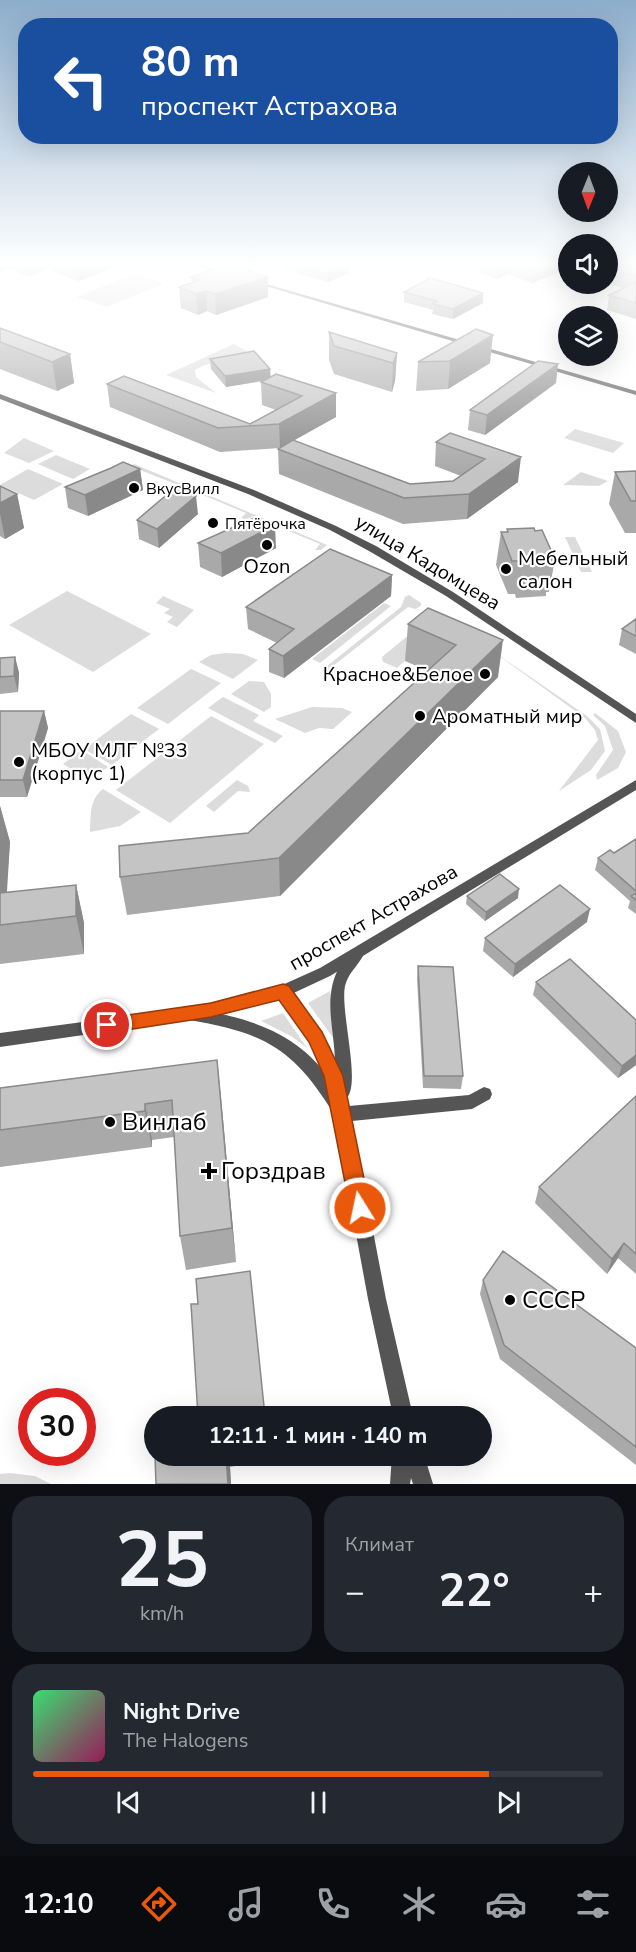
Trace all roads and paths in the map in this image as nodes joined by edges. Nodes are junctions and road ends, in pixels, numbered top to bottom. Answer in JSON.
{"nodes":[{"id":1,"x":439,"y":335,"type":"edge"},
{"id":2,"x":0,"y":389,"type":"edge"},
{"id":3,"x":636,"y":393,"type":"edge"},
{"id":4,"x":0,"y":396,"type":"edge"},
{"id":5,"x":185,"y":466,"type":"junction"},
{"id":6,"x":618,"y":708,"type":"junction"},
{"id":7,"x":636,"y":714,"type":"edge"},
{"id":8,"x":636,"y":719,"type":"edge"},
{"id":9,"x":636,"y":728,"type":"edge"},
{"id":10,"x":635,"y":783,"type":"edge"},
{"id":11,"x":364,"y":948,"type":"junction"},
{"id":12,"x":283,"y":992,"type":"junction"},
{"id":13,"x":188,"y":1014,"type":"junction"},
{"id":14,"x":0,"y":1040,"type":"edge"},
{"id":15,"x":484,"y":1094,"type":"dead end"},
{"id":16,"x":343,"y":1114,"type":"junction"},
{"id":17,"x":400,"y":1406,"type":"edge"},
{"id":18,"x":401,"y":1466,"type":"edge"},
{"id":19,"x":417,"y":1466,"type":"edge"},
{"id":20,"x":400,"y":1484,"type":"edge"},
{"id":21,"x":423,"y":1484,"type":"edge"}],
"edges":[{"from":1,"to":3,"type":"street"},
{"from":2,"to":5,"type":"street","name":"улица Кадомцева"},
{"from":4,"to":5,"type":"street","name":"улица Кадомцева"},
{"from":5,"to":6,"type":"street","name":"улица Кадомцева"},
{"from":6,"to":7,"type":"street"},
{"from":6,"to":8,"type":"street","name":"улица Кадомцева"},
{"from":6,"to":9,"type":"street"},
{"from":10,"to":11,"type":"street","name":"проспект Астрахова"},
{"from":11,"to":12,"type":"street","name":"проспект Астрахова"},
{"from":11,"to":16,"type":"street"},
{"from":12,"to":13,"type":"street","name":"проспект Астрахова"},
{"from":12,"to":16,"type":"street"},
{"from":13,"to":14,"type":"street","name":"проспект Астрахова"},
{"from":13,"to":16,"type":"street"},
{"from":15,"to":16,"type":"street"},
{"from":16,"to":17,"type":"street"},
{"from":18,"to":20,"type":"street"},
{"from":19,"to":21,"type":"street"}]}
